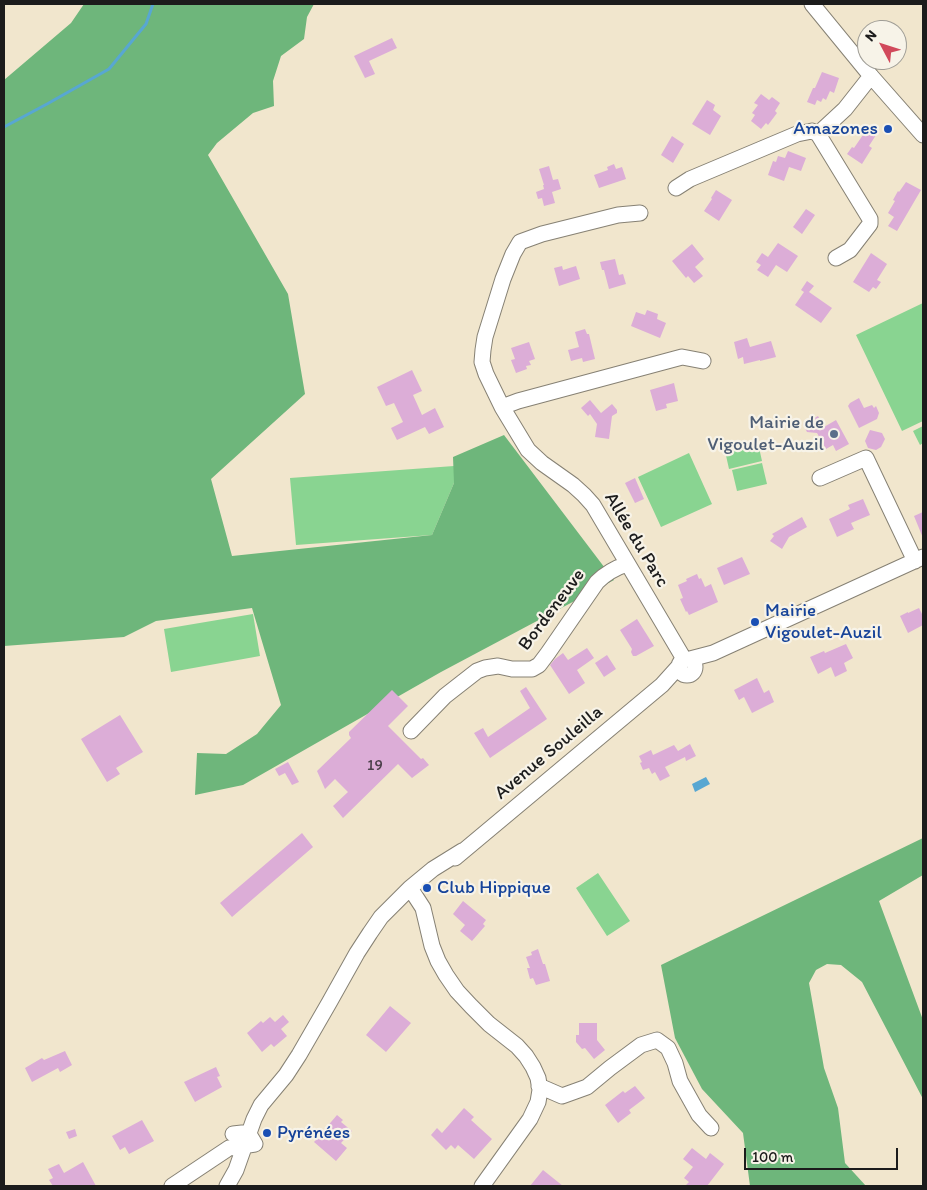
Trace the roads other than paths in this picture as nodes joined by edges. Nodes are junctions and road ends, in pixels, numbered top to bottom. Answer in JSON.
{"nodes":[{"id":1,"x":812,"y":4,"type":"edge"},
{"id":2,"x":872,"y":76,"type":"junction"},
{"id":3,"x":818,"y":134,"type":"junction"},
{"id":4,"x":923,"y":135,"type":"edge"},
{"id":5,"x":676,"y":188,"type":"dead end"},
{"id":6,"x":640,"y":213,"type":"dead end"},
{"id":7,"x":836,"y":258,"type":"dead end"},
{"id":8,"x":703,"y":361,"type":"dead end"},
{"id":9,"x":502,"y":407,"type":"junction"},
{"id":10,"x":820,"y":478,"type":"dead end"},
{"id":11,"x":919,"y":559,"type":"edge"},
{"id":12,"x":627,"y":564,"type":"junction"},
{"id":13,"x":687,"y":666,"type":"junction"},
{"id":14,"x":411,"y":731,"type":"dead end"},
{"id":15,"x":412,"y":891,"type":"junction"},
{"id":16,"x":329,"y":1002,"type":"junction"},
{"id":17,"x":539,"y":1086,"type":"junction"},
{"id":18,"x":254,"y":1119,"type":"junction"},
{"id":19,"x":711,"y":1128,"type":"dead end"},
{"id":20,"x":232,"y":1134,"type":"junction"},
{"id":21,"x":249,"y":1141,"type":"junction"},
{"id":22,"x":217,"y":1157,"type":"junction"},
{"id":23,"x":236,"y":1170,"type":"junction"},
{"id":24,"x":166,"y":1186,"type":"edge"},
{"id":25,"x":172,"y":1186,"type":"edge"},
{"id":26,"x":227,"y":1186,"type":"edge"},
{"id":27,"x":233,"y":1186,"type":"edge"},
{"id":28,"x":482,"y":1186,"type":"edge"}],
"edges":[{"from":1,"to":2,"type":"street"},
{"from":2,"to":3,"type":"street"},
{"from":2,"to":4,"type":"street"},
{"from":3,"to":5,"type":"street"},
{"from":3,"to":7,"type":"street"},
{"from":6,"to":9,"type":"street","name":"Allée du Parc"},
{"from":8,"to":9,"type":"street"},
{"from":9,"to":12,"type":"street","name":"Allée du Parc"},
{"from":10,"to":11,"type":"street"},
{"from":11,"to":13,"type":"street"},
{"from":12,"to":13,"type":"street","name":"Allée du Parc"},
{"from":12,"to":14,"type":"street","name":"Bordeneuve"},
{"from":13,"to":15,"type":"street","name":"Avenue Souleilla"},
{"from":15,"to":16,"type":"street","name":"Avenue Souleilla"},
{"from":15,"to":17,"type":"street"},
{"from":16,"to":18,"type":"street"},
{"from":16,"to":21,"type":"street"},
{"from":17,"to":19,"type":"street"},
{"from":17,"to":28,"type":"street"},
{"from":18,"to":20,"type":"street"},
{"from":18,"to":21,"type":"street"},
{"from":20,"to":21,"type":"street"},
{"from":20,"to":24,"type":"street"},
{"from":21,"to":22,"type":"street"},
{"from":21,"to":23,"type":"street"},
{"from":21,"to":27,"type":"street"},
{"from":22,"to":23,"type":"street"},
{"from":22,"to":25,"type":"street"},
{"from":23,"to":26,"type":"street"}]}
